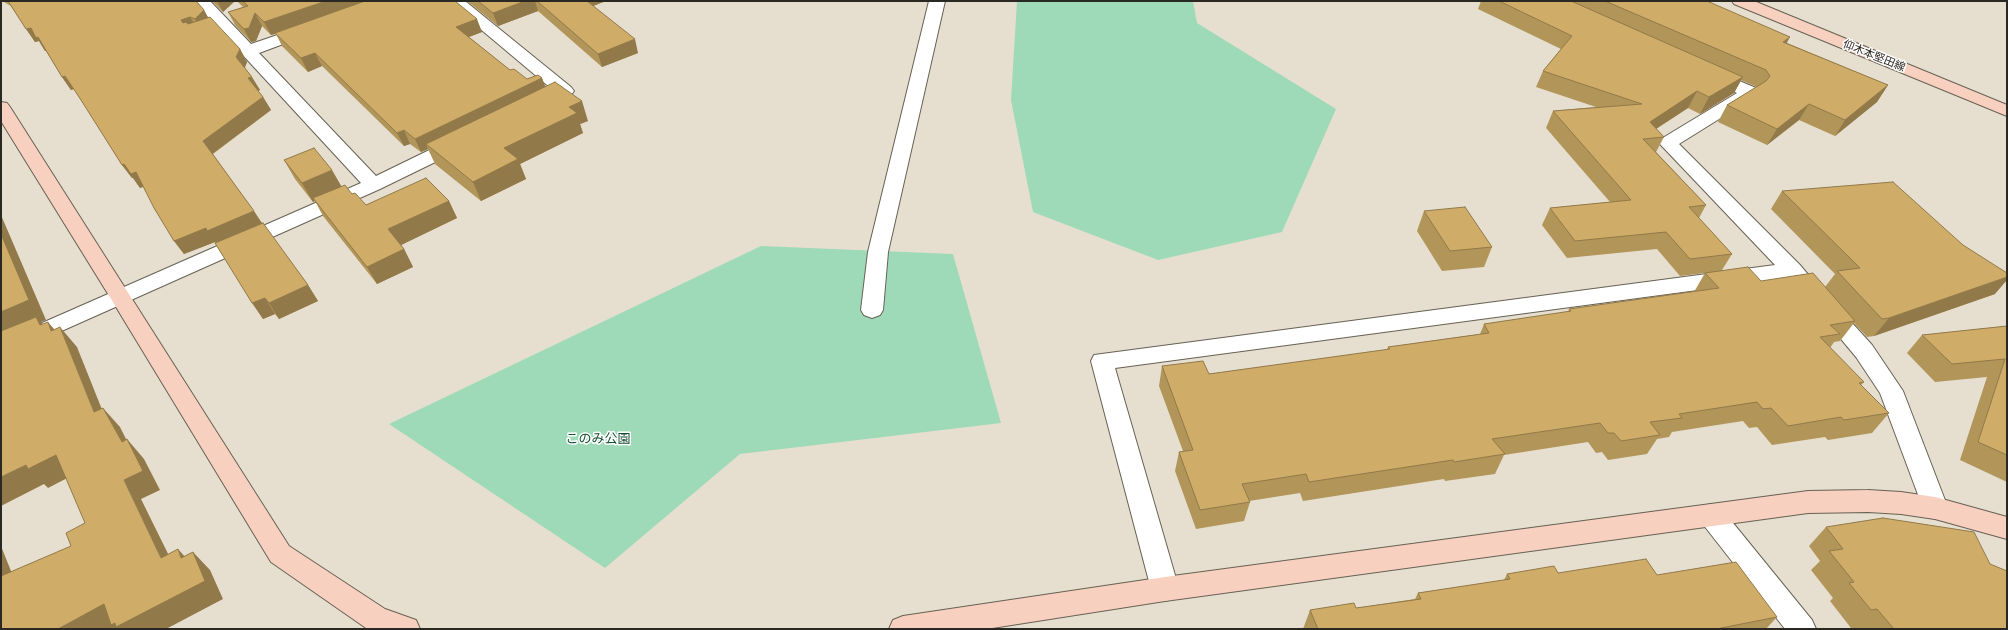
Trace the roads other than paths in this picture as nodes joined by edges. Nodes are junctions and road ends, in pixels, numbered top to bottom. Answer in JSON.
{"nodes":[{"id":1,"x":201,"y":1,"type":"edge"},
{"id":2,"x":455,"y":1,"type":"edge"},
{"id":3,"x":937,"y":1,"type":"edge"},
{"id":4,"x":1745,"y":2,"type":"edge"},
{"id":5,"x":322,"y":25,"type":"edge"},
{"id":6,"x":248,"y":51,"type":"junction"},
{"id":7,"x":1692,"y":66,"type":"edge"},
{"id":8,"x":536,"y":104,"type":"edge"},
{"id":9,"x":1,"y":107,"type":"edge"},
{"id":10,"x":2007,"y":111,"type":"edge"},
{"id":11,"x":472,"y":136,"type":"edge"},
{"id":12,"x":373,"y":185,"type":"junction"},
{"id":13,"x":1793,"y":270,"type":"junction"},
{"id":14,"x":121,"y":297,"type":"junction"},
{"id":15,"x":872,"y":310,"type":"dead end"},
{"id":16,"x":1,"y":350,"type":"edge"},
{"id":17,"x":1935,"y":508,"type":"junction"},
{"id":18,"x":1711,"y":515,"type":"junction"},
{"id":19,"x":2007,"y":528,"type":"edge"},
{"id":20,"x":1165,"y":589,"type":"junction"},
{"id":21,"x":406,"y":629,"type":"edge"},
{"id":22,"x":903,"y":629,"type":"edge"},
{"id":23,"x":1802,"y":629,"type":"edge"}],
"edges":[{"from":1,"to":6,"type":"street"},
{"from":2,"to":8,"type":"street"},
{"from":3,"to":15,"type":"street"},
{"from":4,"to":10,"type":"street","name":"仰木本堅田線"},
{"from":5,"to":6,"type":"street"},
{"from":6,"to":12,"type":"street"},
{"from":7,"to":13,"type":"street"},
{"from":9,"to":14,"type":"street"},
{"from":11,"to":12,"type":"street"},
{"from":12,"to":14,"type":"street"},
{"from":13,"to":17,"type":"street"},
{"from":13,"to":20,"type":"street"},
{"from":14,"to":16,"type":"street"},
{"from":14,"to":21,"type":"street"},
{"from":17,"to":18,"type":"street"},
{"from":17,"to":19,"type":"street"},
{"from":18,"to":20,"type":"street"},
{"from":18,"to":23,"type":"street"},
{"from":20,"to":22,"type":"street"}]}
